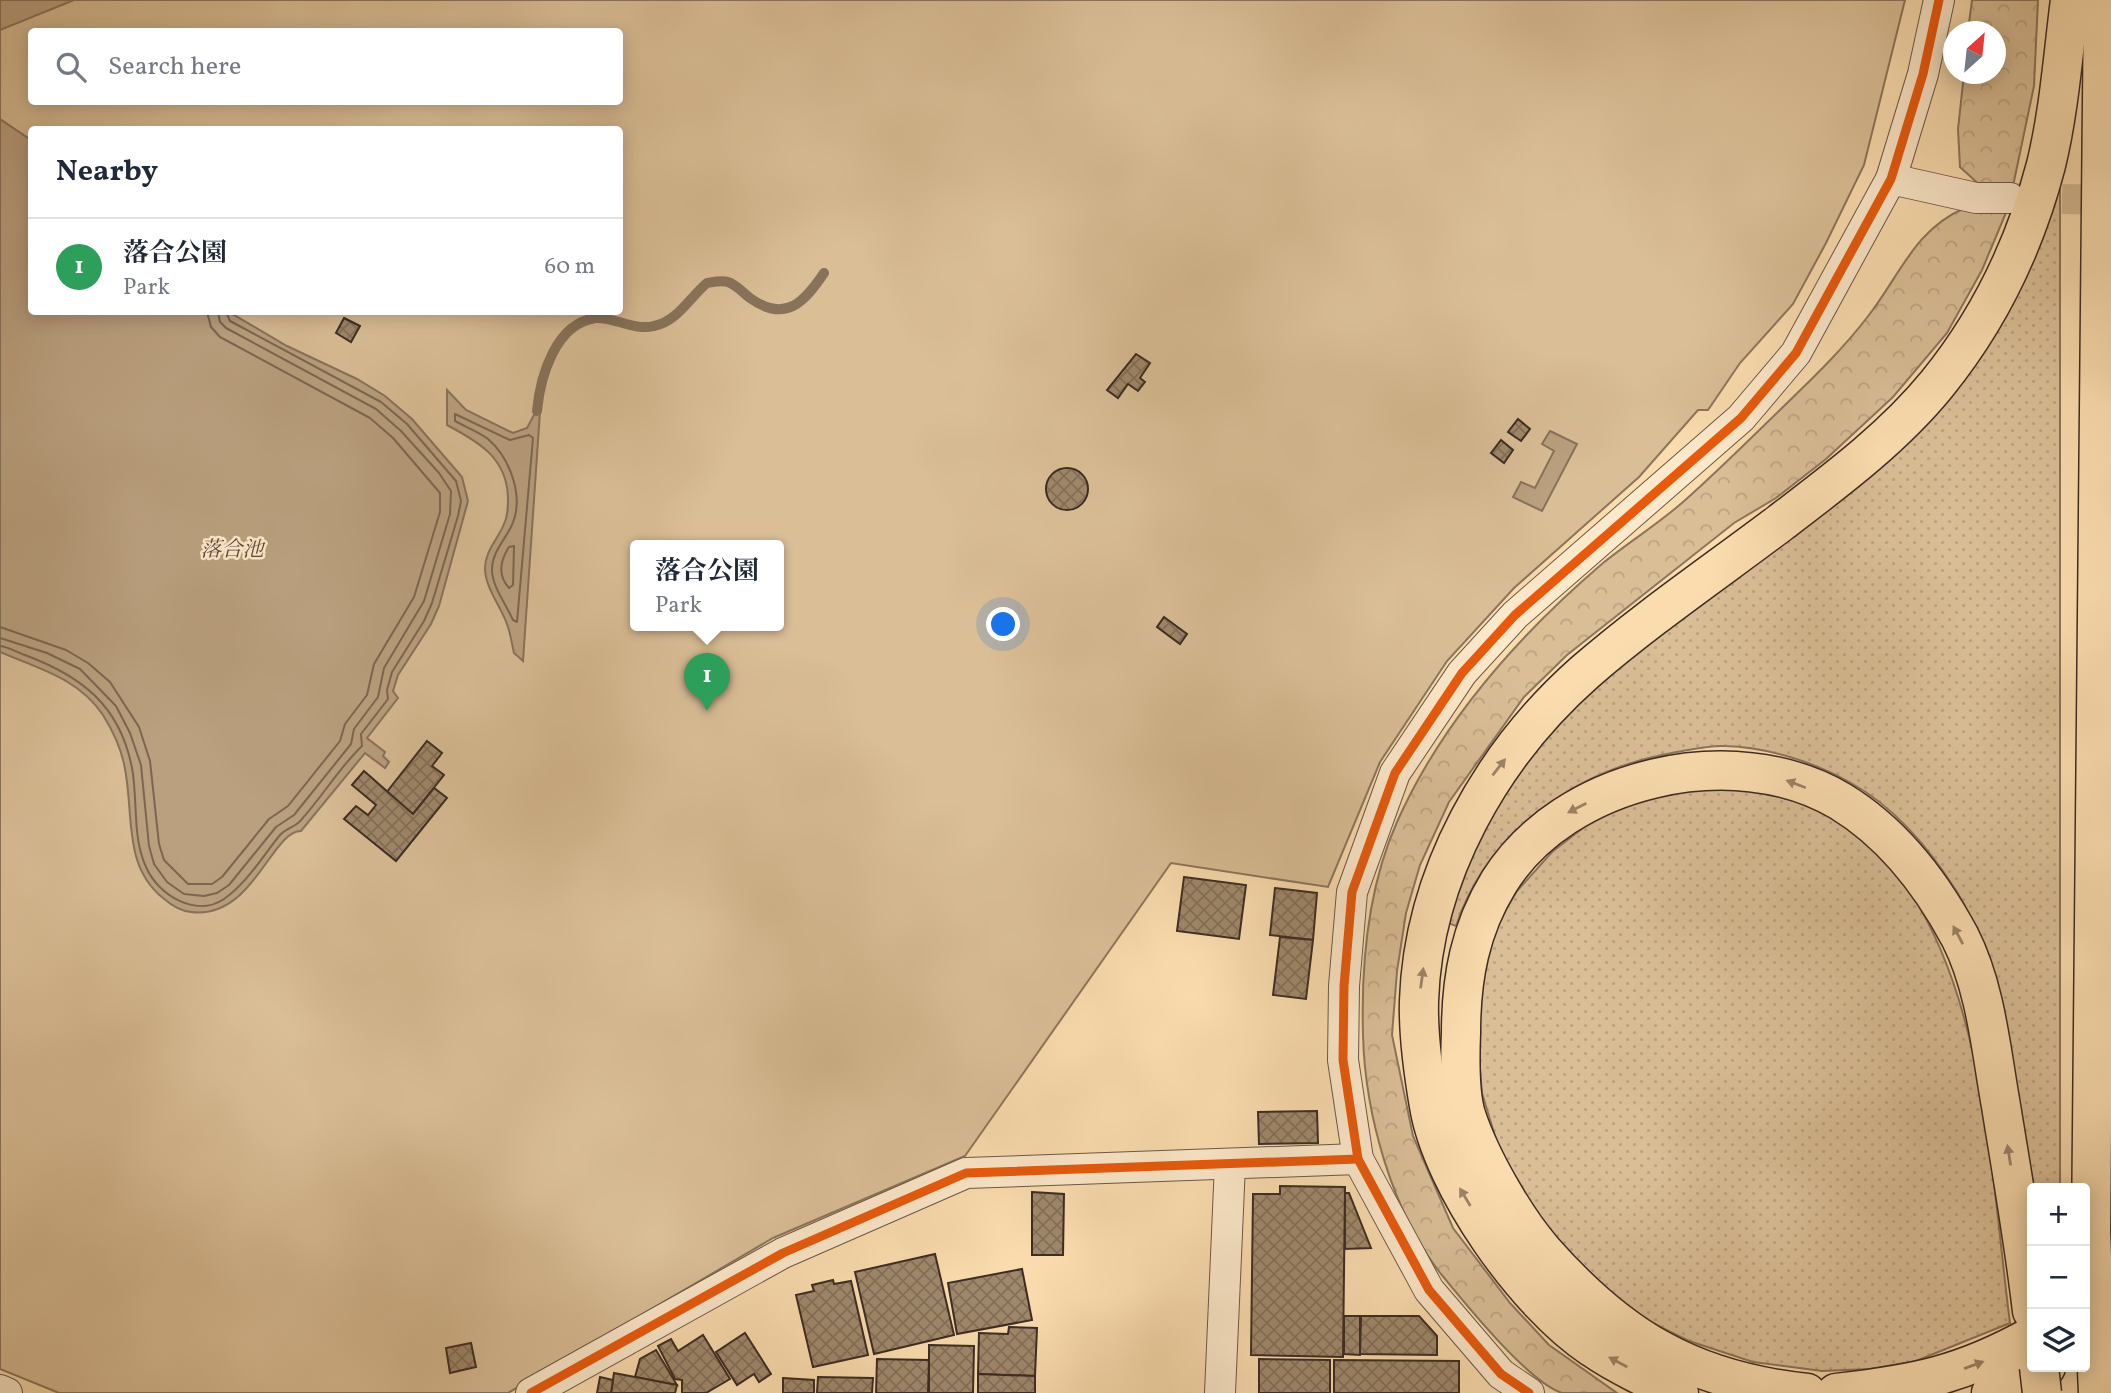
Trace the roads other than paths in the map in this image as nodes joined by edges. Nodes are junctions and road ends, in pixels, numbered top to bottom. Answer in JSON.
{"nodes":[{"id":1,"x":1939,"y":0,"type":"edge"},
{"id":2,"x":2070,"y":0,"type":"edge"},
{"id":3,"x":2103,"y":0,"type":"edge"},
{"id":4,"x":1891,"y":179,"type":"junction"},
{"id":5,"x":2010,"y":198,"type":"tunnel mouth"},
{"id":6,"x":1358,"y":1159,"type":"junction"},
{"id":7,"x":1230,"y":1164,"type":"junction"},
{"id":8,"x":2111,"y":1293,"type":"edge"},
{"id":9,"x":2090,"y":1304,"type":"edge"},
{"id":10,"x":2032,"y":1309,"type":"edge"},
{"id":11,"x":2111,"y":1334,"type":"edge"},
{"id":12,"x":2027,"y":1339,"type":"edge"},
{"id":13,"x":2090,"y":1344,"type":"edge"},
{"id":14,"x":2035,"y":1372,"type":"edge"},
{"id":15,"x":2040,"y":1372,"type":"edge"},
{"id":16,"x":0,"y":1390,"type":"edge"},
{"id":17,"x":7,"y":1393,"type":"edge"},
{"id":18,"x":531,"y":1393,"type":"edge"},
{"id":19,"x":1220,"y":1393,"type":"edge"},
{"id":20,"x":1529,"y":1393,"type":"edge"},
{"id":21,"x":1679,"y":1393,"type":"edge"},
{"id":22,"x":1807,"y":1393,"type":"edge"},
{"id":23,"x":1836,"y":1393,"type":"edge"},
{"id":24,"x":1990,"y":1393,"type":"edge"},
{"id":25,"x":2042,"y":1393,"type":"edge"},
{"id":26,"x":2098,"y":1393,"type":"edge"}],
"edges":[{"from":1,"to":4,"type":"street"},
{"from":21,"to":2,"type":"highway","one_way":true},
{"from":3,"to":26,"type":"highway","bridge":true},
{"from":4,"to":5,"type":"street"},
{"from":4,"to":6,"type":"street"},
{"from":6,"to":7,"type":"street"},
{"from":6,"to":20,"type":"street"},
{"from":7,"to":18,"type":"street"},
{"from":7,"to":19,"type":"street"},
{"from":8,"to":9,"type":"highway"},
{"from":10,"to":22,"type":"highway","one_way":true},
{"from":11,"to":13,"type":"highway"},
{"from":23,"to":12,"type":"highway","one_way":true},
{"from":14,"to":24,"type":"highway"},
{"from":15,"to":25,"type":"highway","bridge":true},
{"from":16,"to":17,"type":"street"}]}
